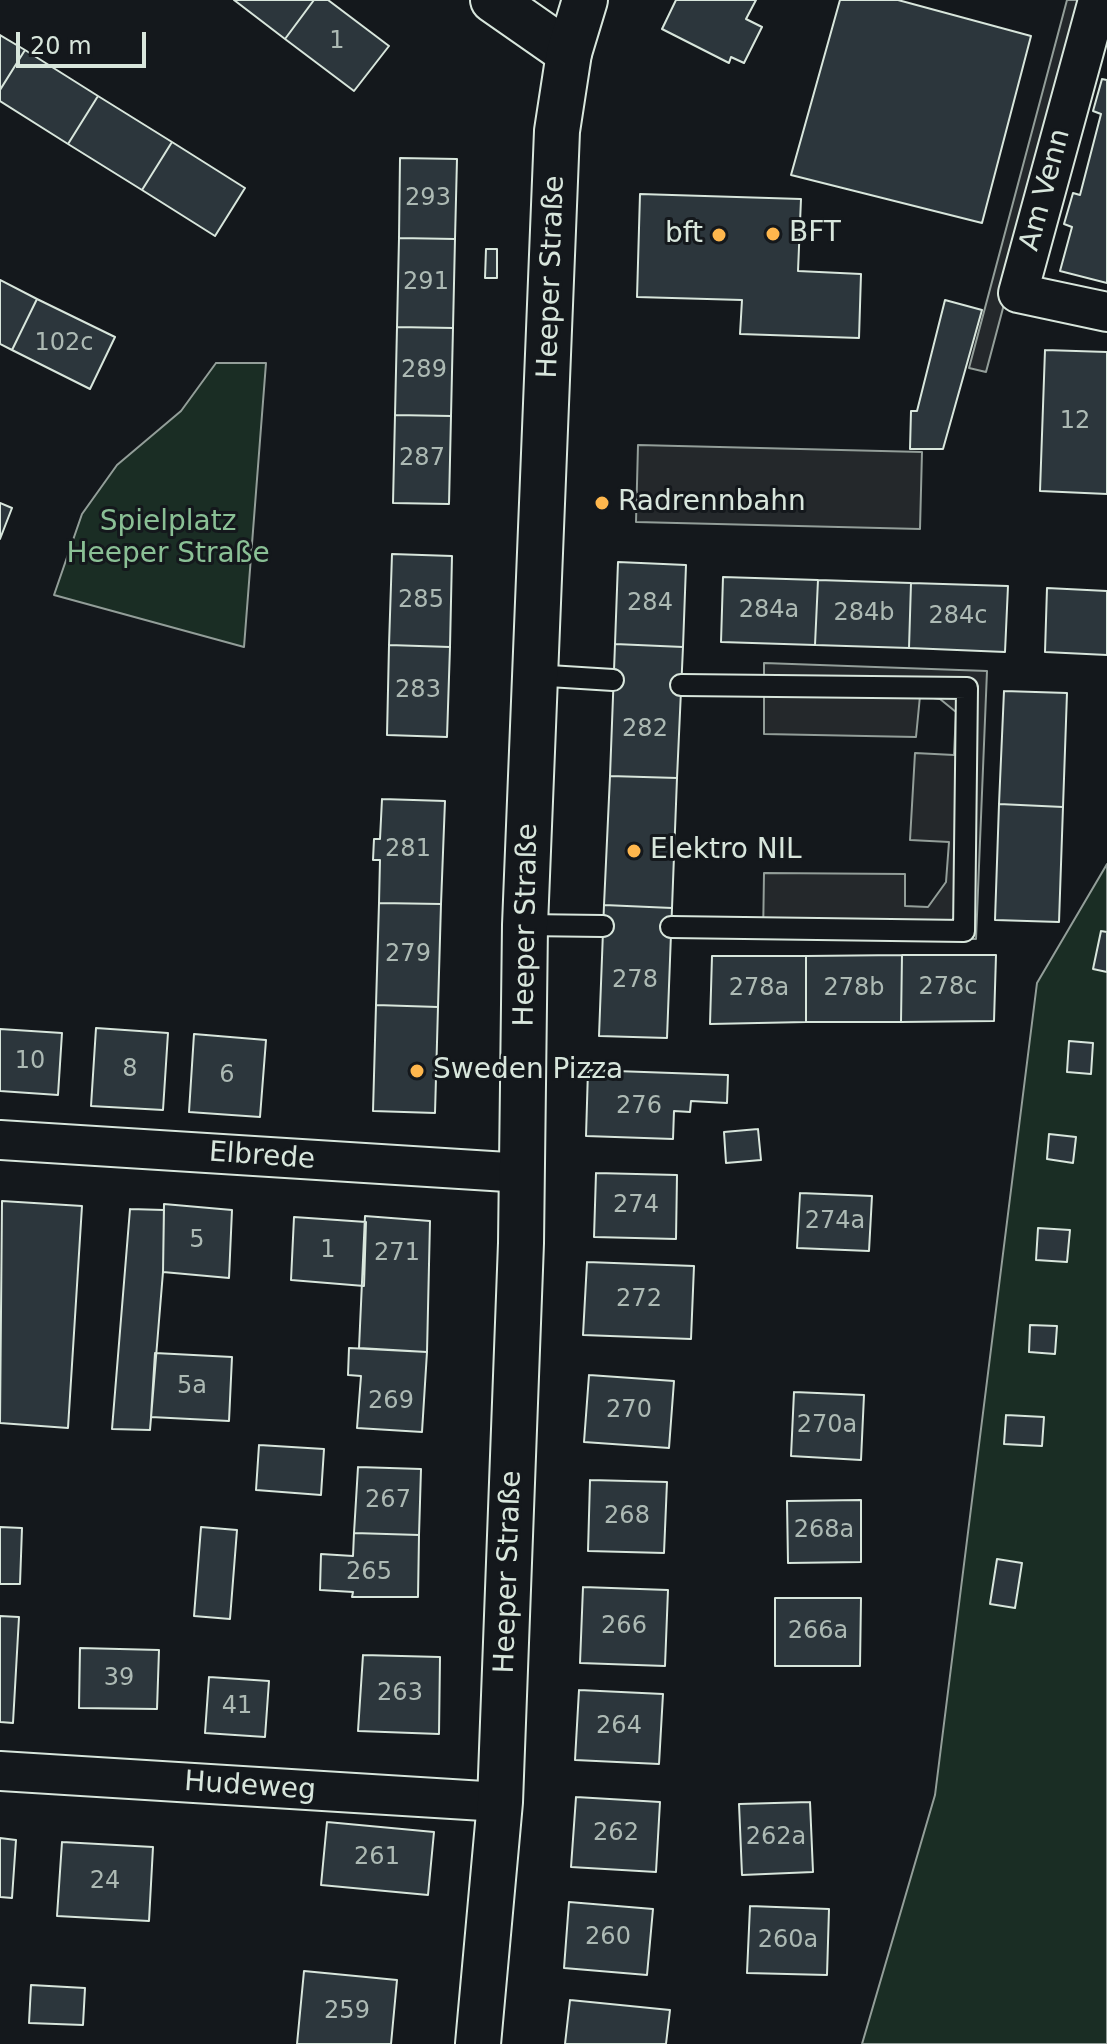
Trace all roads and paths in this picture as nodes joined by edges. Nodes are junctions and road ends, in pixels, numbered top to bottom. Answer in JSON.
{"nodes":[{"id":1,"x":493,"y":0,"type":"edge"},
{"id":2,"x":585,"y":0,"type":"edge"},
{"id":3,"x":1098,"y":0,"type":"edge"},
{"id":4,"x":569,"y":53,"type":"junction"},
{"id":5,"x":1107,"y":312,"type":"edge"},
{"id":6,"x":533,"y":675,"type":"junction"},
{"id":7,"x":613,"y":680,"type":"dead end"},
{"id":8,"x":681,"y":685,"type":"dead end"},
{"id":9,"x":525,"y":925,"type":"junction"},
{"id":10,"x":603,"y":926,"type":"dead end"},
{"id":11,"x":671,"y":927,"type":"dead end"},
{"id":12,"x":0,"y":1140,"type":"edge"},
{"id":13,"x":523,"y":1173,"type":"junction"},
{"id":14,"x":0,"y":1771,"type":"edge"},
{"id":15,"x":500,"y":1802,"type":"junction"},
{"id":16,"x":478,"y":2044,"type":"edge"}],
"edges":[{"from":1,"to":4,"type":"main road"},
{"from":2,"to":4,"type":"main road","name":"Heeper Straße"},
{"from":3,"to":5,"type":"street","name":"Am Venn"},
{"from":4,"to":6,"type":"main road","name":"Heeper Straße"},
{"from":6,"to":7,"type":"lane"},
{"from":6,"to":9,"type":"main road","name":"Heeper Straße"},
{"from":8,"to":11,"type":"lane"},
{"from":9,"to":10,"type":"lane"},
{"from":9,"to":13,"type":"main road","name":"Heeper Straße"},
{"from":12,"to":13,"type":"street","name":"Elbrede"},
{"from":13,"to":15,"type":"main road","name":"Heeper Straße"},
{"from":14,"to":15,"type":"street","name":"Hudeweg"},
{"from":15,"to":16,"type":"main road","name":"Heeper Straße"}]}
